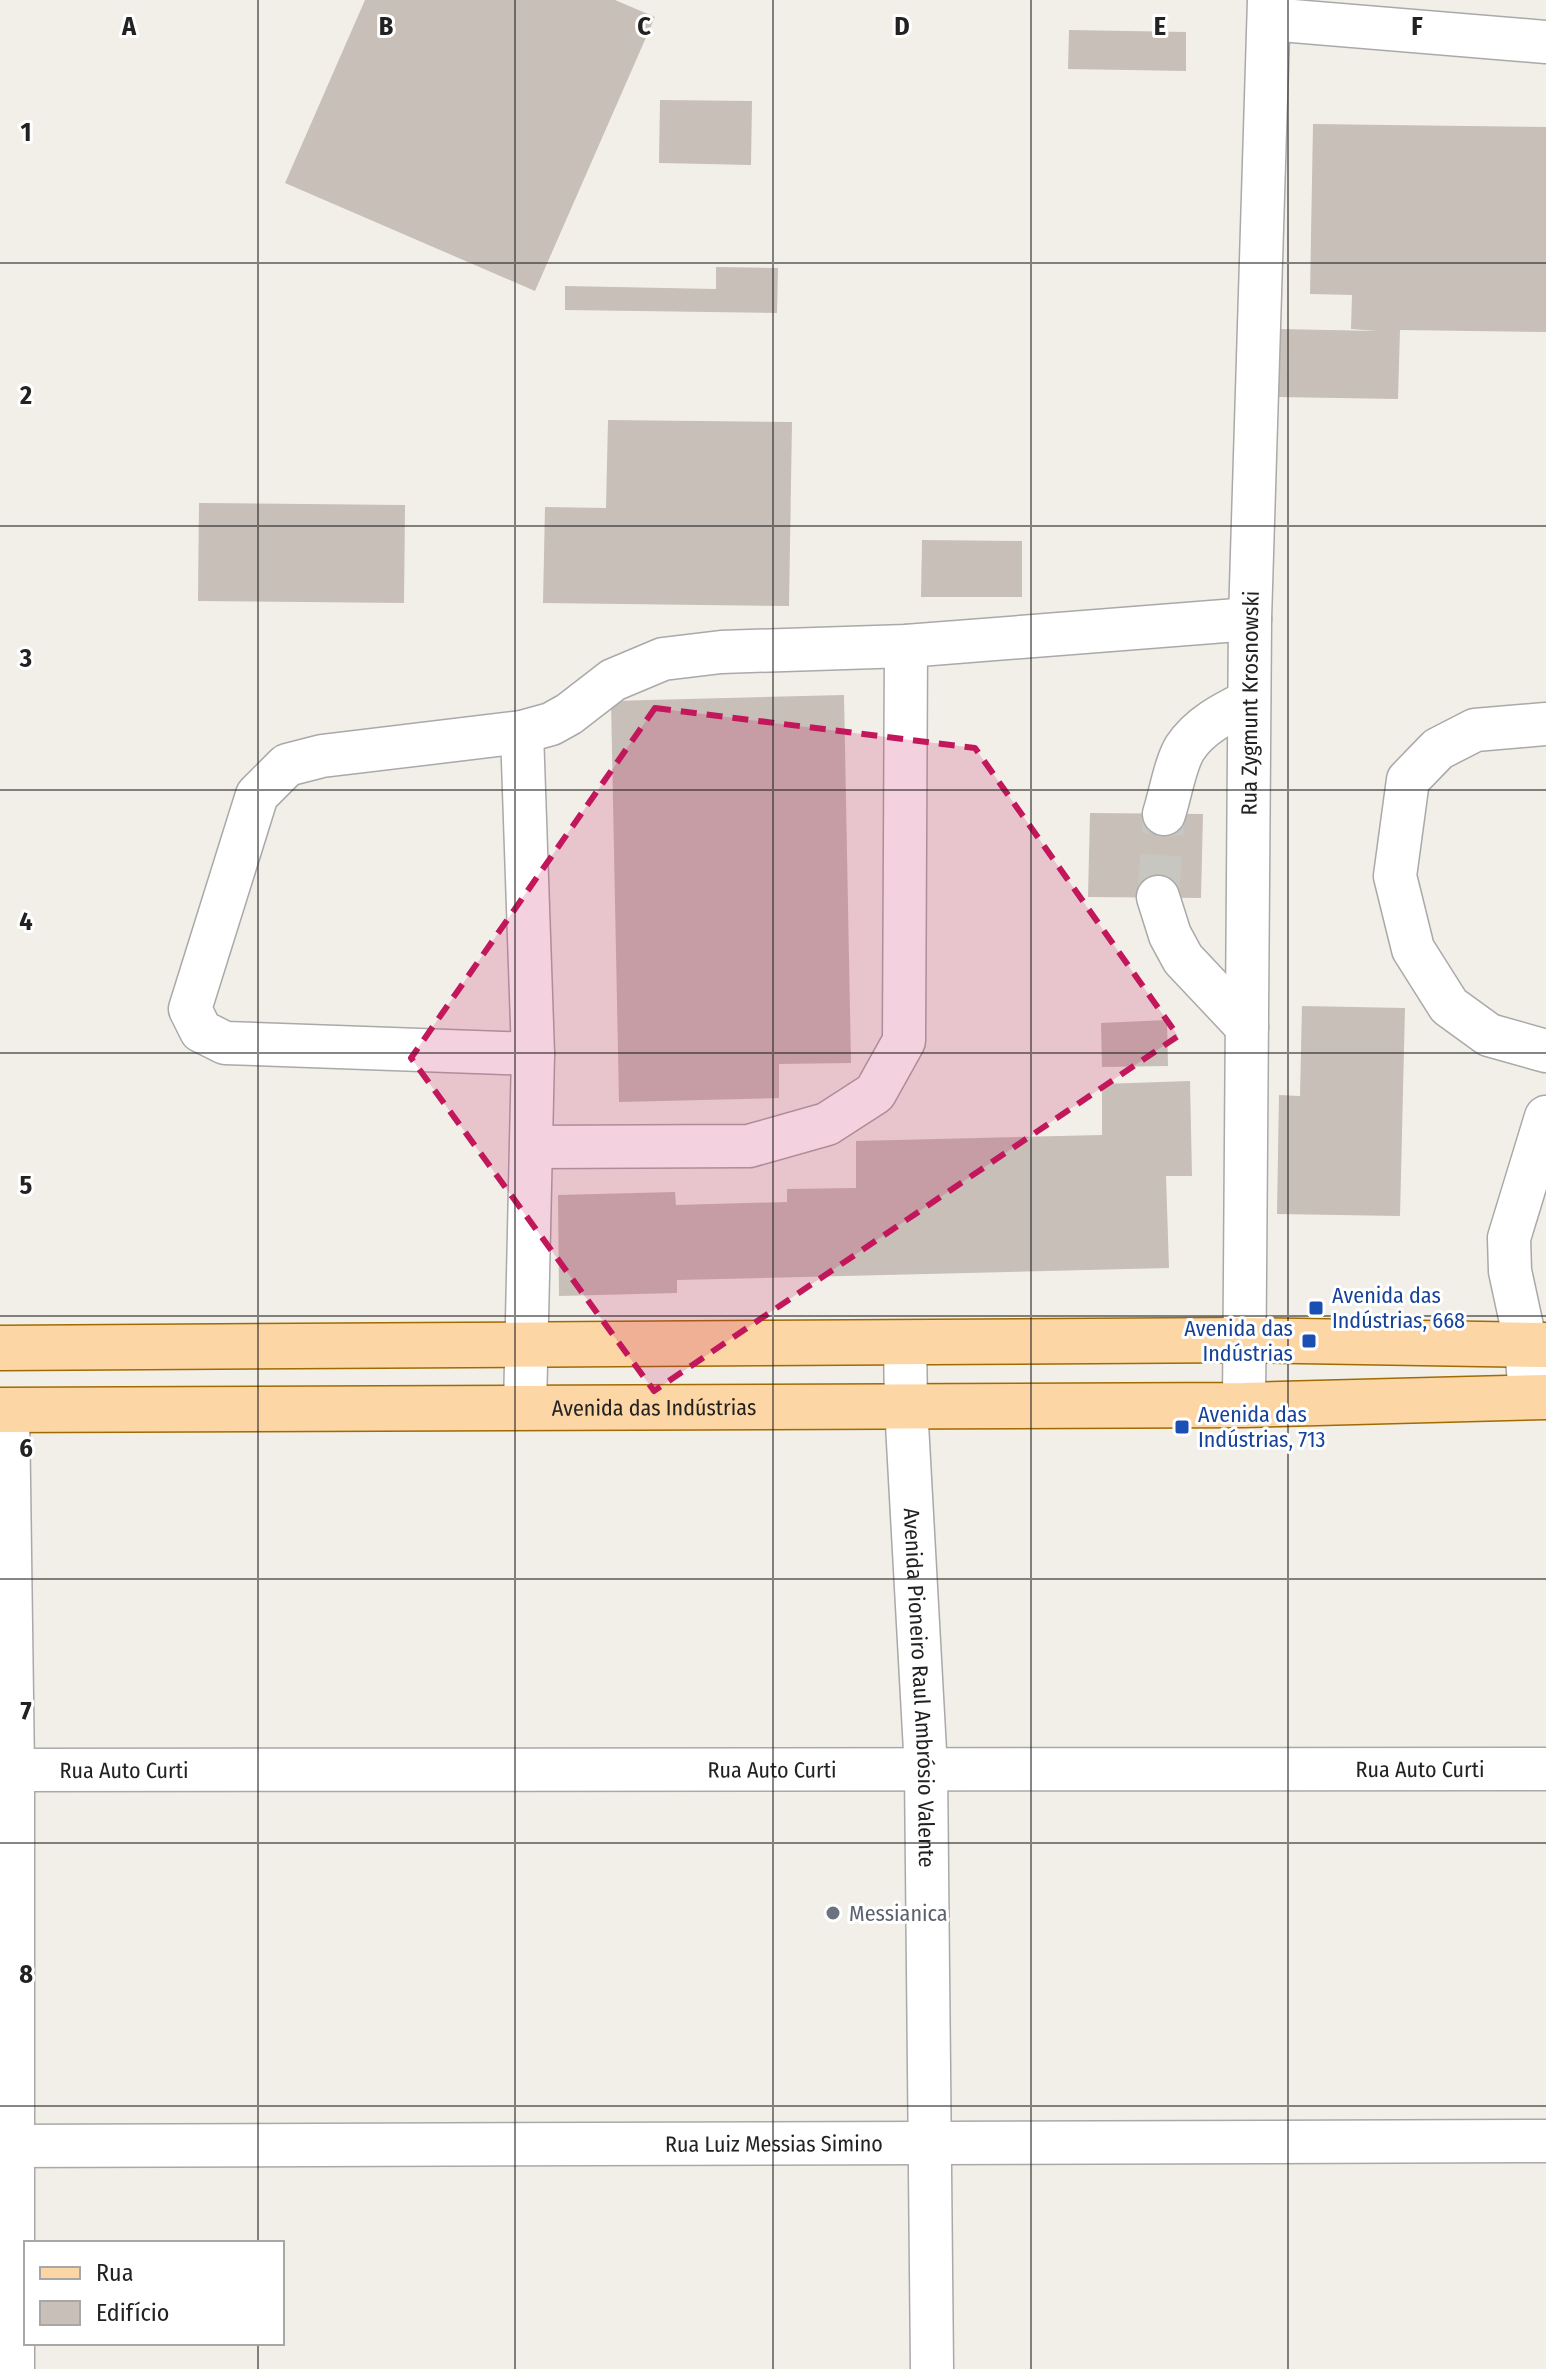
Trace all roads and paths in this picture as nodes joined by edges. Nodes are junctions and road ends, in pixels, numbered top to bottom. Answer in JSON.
{"nodes":[{"id":1,"x":1269,"y":9,"type":"edge"},
{"id":2,"x":1546,"y":42,"type":"edge"},
{"id":3,"x":1250,"y":619,"type":"junction"},
{"id":4,"x":906,"y":646,"type":"junction"},
{"id":5,"x":1249,"y":701,"type":"junction"},
{"id":6,"x":1546,"y":724,"type":"edge"},
{"id":7,"x":522,"y":732,"type":"junction"},
{"id":8,"x":1164,"y":814,"type":"tunnel mouth"},
{"id":9,"x":1158,"y":897,"type":"tunnel mouth"},
{"id":10,"x":1247,"y":1027,"type":"junction"},
{"id":11,"x":1546,"y":1051,"type":"edge"},
{"id":12,"x":533,"y":1054,"type":"junction"},
{"id":13,"x":1546,"y":1117,"type":"edge"},
{"id":14,"x":532,"y":1147,"type":"junction"},
{"id":15,"x":1245,"y":1340,"type":"junction"},
{"id":16,"x":905,"y":1342,"type":"junction"},
{"id":17,"x":527,"y":1345,"type":"junction"},
{"id":18,"x":1536,"y":1345,"type":"edge"},
{"id":19,"x":0,"y":1348,"type":"edge"},
{"id":20,"x":1538,"y":1397,"type":"edge"},
{"id":21,"x":1244,"y":1405,"type":"junction"},
{"id":22,"x":906,"y":1406,"type":"junction"},
{"id":23,"x":525,"y":1408,"type":"junction"},
{"id":24,"x":4,"y":1410,"type":"edge"},
{"id":25,"x":926,"y":1769,"type":"junction"},
{"id":26,"x":1546,"y":1769,"type":"edge"},
{"id":27,"x":6,"y":1770,"type":"edge"},
{"id":28,"x":1546,"y":2141,"type":"edge"},
{"id":29,"x":928,"y":2142,"type":"junction"},
{"id":30,"x":6,"y":2146,"type":"edge"},
{"id":31,"x":13,"y":2369,"type":"edge"},
{"id":32,"x":932,"y":2369,"type":"edge"}],
"edges":[{"from":1,"to":2,"type":"street"},
{"from":1,"to":3,"type":"street","name":"Rua Zygmunt Krosnowski"},
{"from":3,"to":4,"type":"street"},
{"from":3,"to":5,"type":"street","name":"Rua Zygmunt Krosnowski"},
{"from":4,"to":7,"type":"street"},
{"from":4,"to":14,"type":"street"},
{"from":5,"to":8,"type":"street"},
{"from":5,"to":10,"type":"street","name":"Rua Zygmunt Krosnowski"},
{"from":6,"to":11,"type":"street"},
{"from":7,"to":12,"type":"street"},
{"from":7,"to":12,"type":"street"},
{"from":9,"to":10,"type":"street"},
{"from":10,"to":15,"type":"street","name":"Rua Zygmunt Krosnowski"},
{"from":12,"to":14,"type":"street"},
{"from":13,"to":18,"type":"street"},
{"from":14,"to":17,"type":"street"},
{"from":15,"to":16,"type":"main road"},
{"from":15,"to":18,"type":"main road"},
{"from":15,"to":21,"type":"street","name":"Rua Zygmunt Krosnowski"},
{"from":16,"to":17,"type":"main road"},
{"from":16,"to":22,"type":"street","name":"Avenida Pioneiro Raul Ambrósio Valente"},
{"from":17,"to":19,"type":"main road"},
{"from":17,"to":23,"type":"street"},
{"from":18,"to":20,"type":"street"},
{"from":20,"to":21,"type":"main road","name":"Avenida das Indústrias"},
{"from":21,"to":22,"type":"main road","name":"Avenida das Indústrias"},
{"from":22,"to":23,"type":"main road","name":"Avenida das Indústrias"},
{"from":22,"to":25,"type":"street","name":"Avenida Pioneiro Raul Ambrósio Valente"},
{"from":23,"to":24,"type":"main road","name":"Avenida das Indústrias"},
{"from":24,"to":27,"type":"street"},
{"from":25,"to":26,"type":"street","name":"Rua Auto Curti"},
{"from":25,"to":27,"type":"street","name":"Rua Auto Curti"},
{"from":25,"to":29,"type":"street","name":"Avenida Pioneiro Raul Ambrósio Valente"},
{"from":27,"to":30,"type":"street"},
{"from":28,"to":29,"type":"street","name":"Rua Luiz Messias Simino"},
{"from":29,"to":30,"type":"street","name":"Rua Luiz Messias Simino"},
{"from":29,"to":32,"type":"street","name":"Avenida Pioneiro Raul Ambrósio Valente"},
{"from":30,"to":31,"type":"street"}]}
